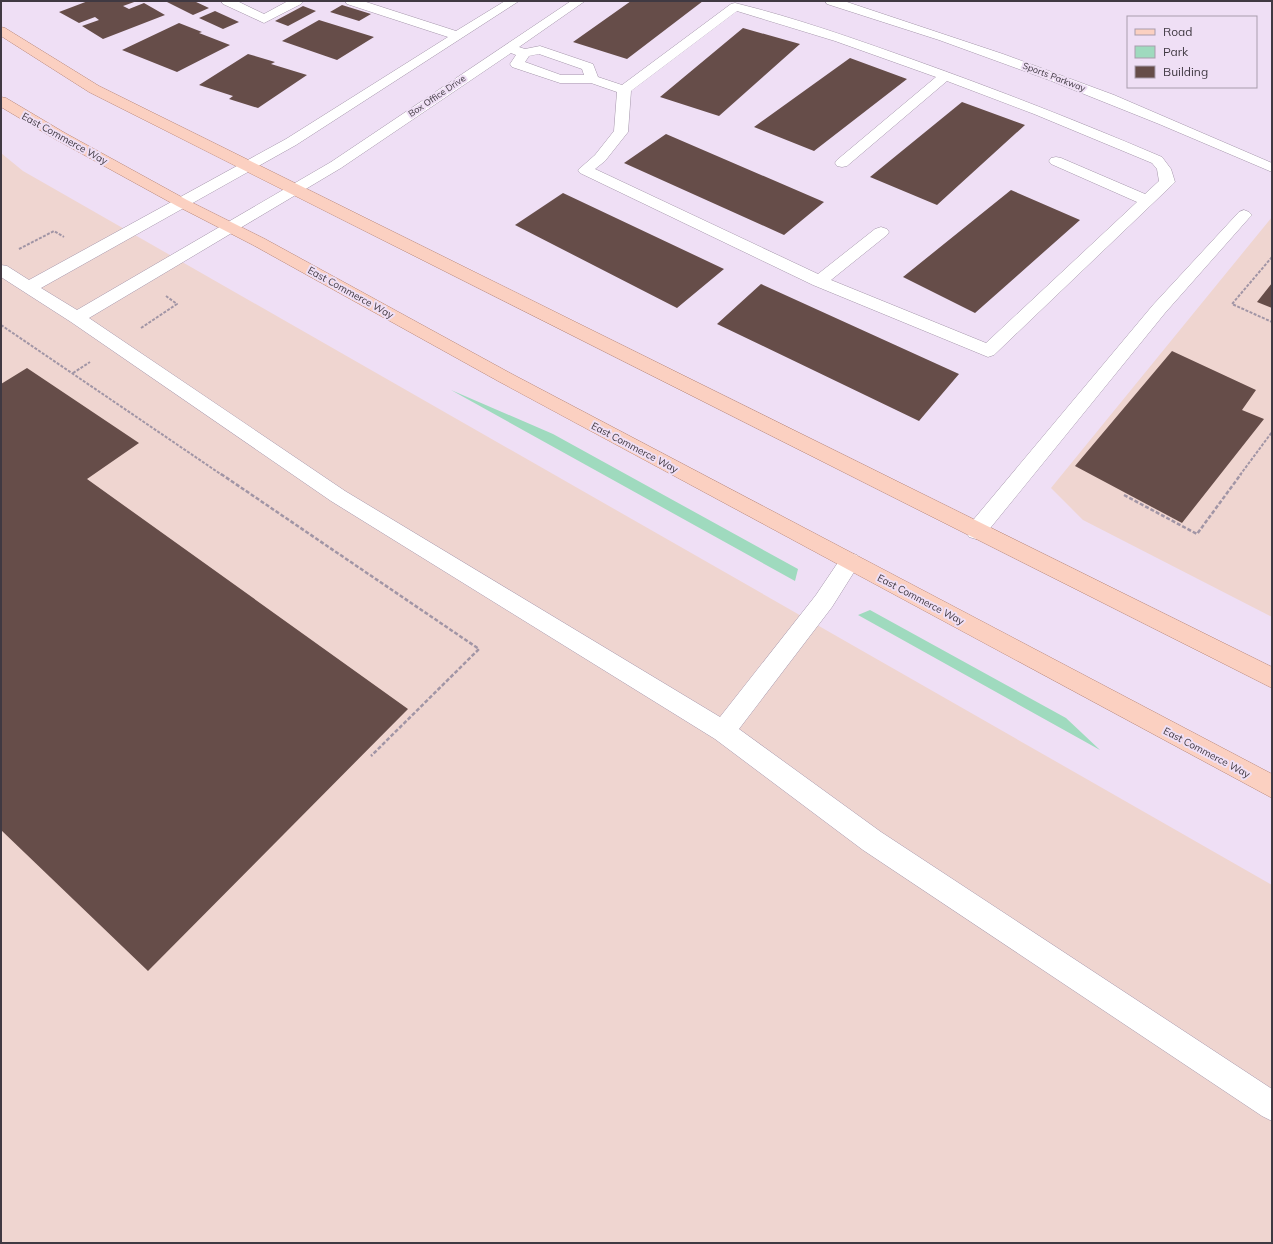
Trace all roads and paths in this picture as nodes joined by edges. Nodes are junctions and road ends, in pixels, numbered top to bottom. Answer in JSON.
{"nodes":[{"id":1,"x":227,"y":1,"type":"edge"},
{"id":2,"x":297,"y":1,"type":"edge"},
{"id":3,"x":351,"y":1,"type":"edge"},
{"id":4,"x":513,"y":1,"type":"edge"},
{"id":5,"x":579,"y":1,"type":"edge"},
{"id":6,"x":830,"y":1,"type":"edge"},
{"id":7,"x":1,"y":30,"type":"edge"},
{"id":8,"x":458,"y":36,"type":"junction"},
{"id":9,"x":509,"y":48,"type":"junction"},
{"id":10,"x":524,"y":53,"type":"junction"},
{"id":11,"x":945,"y":76,"type":"junction"},
{"id":12,"x":592,"y":79,"type":"junction"},
{"id":13,"x":624,"y":90,"type":"junction"},
{"id":14,"x":1,"y":101,"type":"edge"},
{"id":15,"x":1056,"y":161,"type":"dead end"},
{"id":16,"x":842,"y":163,"type":"dead end"},
{"id":17,"x":248,"y":166,"type":"junction"},
{"id":18,"x":1272,"y":168,"type":"edge"},
{"id":19,"x":294,"y":189,"type":"junction"},
{"id":20,"x":1147,"y":201,"type":"junction"},
{"id":21,"x":182,"y":203,"type":"junction"},
{"id":22,"x":1244,"y":216,"type":"dead end"},
{"id":23,"x":230,"y":227,"type":"junction"},
{"id":24,"x":881,"y":232,"type":"dead end"},
{"id":25,"x":1272,"y":257,"type":"edge"},
{"id":26,"x":1,"y":270,"type":"edge"},
{"id":27,"x":818,"y":281,"type":"junction"},
{"id":28,"x":29,"y":287,"type":"junction"},
{"id":29,"x":165,"y":296,"type":"dead end"},
{"id":30,"x":77,"y":318,"type":"junction"},
{"id":31,"x":1272,"y":322,"type":"edge"},
{"id":32,"x":1,"y":325,"type":"edge"},
{"id":33,"x":116,"y":344,"type":"junction"},
{"id":34,"x":73,"y":373,"type":"junction"},
{"id":35,"x":1272,"y":432,"type":"edge"},
{"id":36,"x":1124,"y":495,"type":"dead end"},
{"id":37,"x":976,"y":532,"type":"junction"},
{"id":38,"x":850,"y":561,"type":"junction"},
{"id":39,"x":1272,"y":678,"type":"edge"},
{"id":40,"x":723,"y":730,"type":"junction"},
{"id":41,"x":371,"y":756,"type":"dead end"},
{"id":42,"x":1272,"y":787,"type":"edge"},
{"id":43,"x":1272,"y":1106,"type":"edge"}],
"edges":[{"from":1,"to":2,"type":"street"},
{"from":3,"to":8,"type":"street"},
{"from":4,"to":8,"type":"street"},
{"from":5,"to":9,"type":"street","name":"Box Office Drive"},
{"from":6,"to":18,"type":"street","name":"Sports Parkway"},
{"from":7,"to":17,"type":"main road"},
{"from":8,"to":17,"type":"street"},
{"from":9,"to":10,"type":"street"},
{"from":9,"to":19,"type":"street","name":"Box Office Drive"},
{"from":10,"to":12,"type":"street"},
{"from":10,"to":12,"type":"street"},
{"from":11,"to":13,"type":"street"},
{"from":11,"to":16,"type":"street"},
{"from":11,"to":20,"type":"street"},
{"from":12,"to":13,"type":"street"},
{"from":13,"to":27,"type":"street"},
{"from":14,"to":21,"type":"main road","name":"East Commerce Way"},
{"from":15,"to":20,"type":"street"},
{"from":17,"to":19,"type":"main road"},
{"from":17,"to":21,"type":"street"},
{"from":19,"to":23,"type":"street","name":"Box Office Drive"},
{"from":19,"to":37,"type":"main road"},
{"from":20,"to":27,"type":"street"},
{"from":21,"to":23,"type":"main road","name":"East Commerce Way"},
{"from":21,"to":28,"type":"street"},
{"from":22,"to":37,"type":"street"},
{"from":23,"to":30,"type":"street","name":"Box Office Drive"},
{"from":23,"to":38,"type":"main road","name":"East Commerce Way"},
{"from":24,"to":27,"type":"street"},
{"from":25,"to":31,"type":"path"},
{"from":26,"to":28,"type":"street"},
{"from":28,"to":30,"type":"street"},
{"from":29,"to":33,"type":"path"},
{"from":30,"to":33,"type":"street"},
{"from":32,"to":34,"type":"path"},
{"from":33,"to":34,"type":"path"},
{"from":33,"to":40,"type":"street"},
{"from":34,"to":41,"type":"path"},
{"from":35,"to":36,"type":"path"},
{"from":37,"to":39,"type":"main road"},
{"from":38,"to":40,"type":"street"},
{"from":38,"to":42,"type":"main road","name":"East Commerce Way"},
{"from":40,"to":43,"type":"street"}]}
